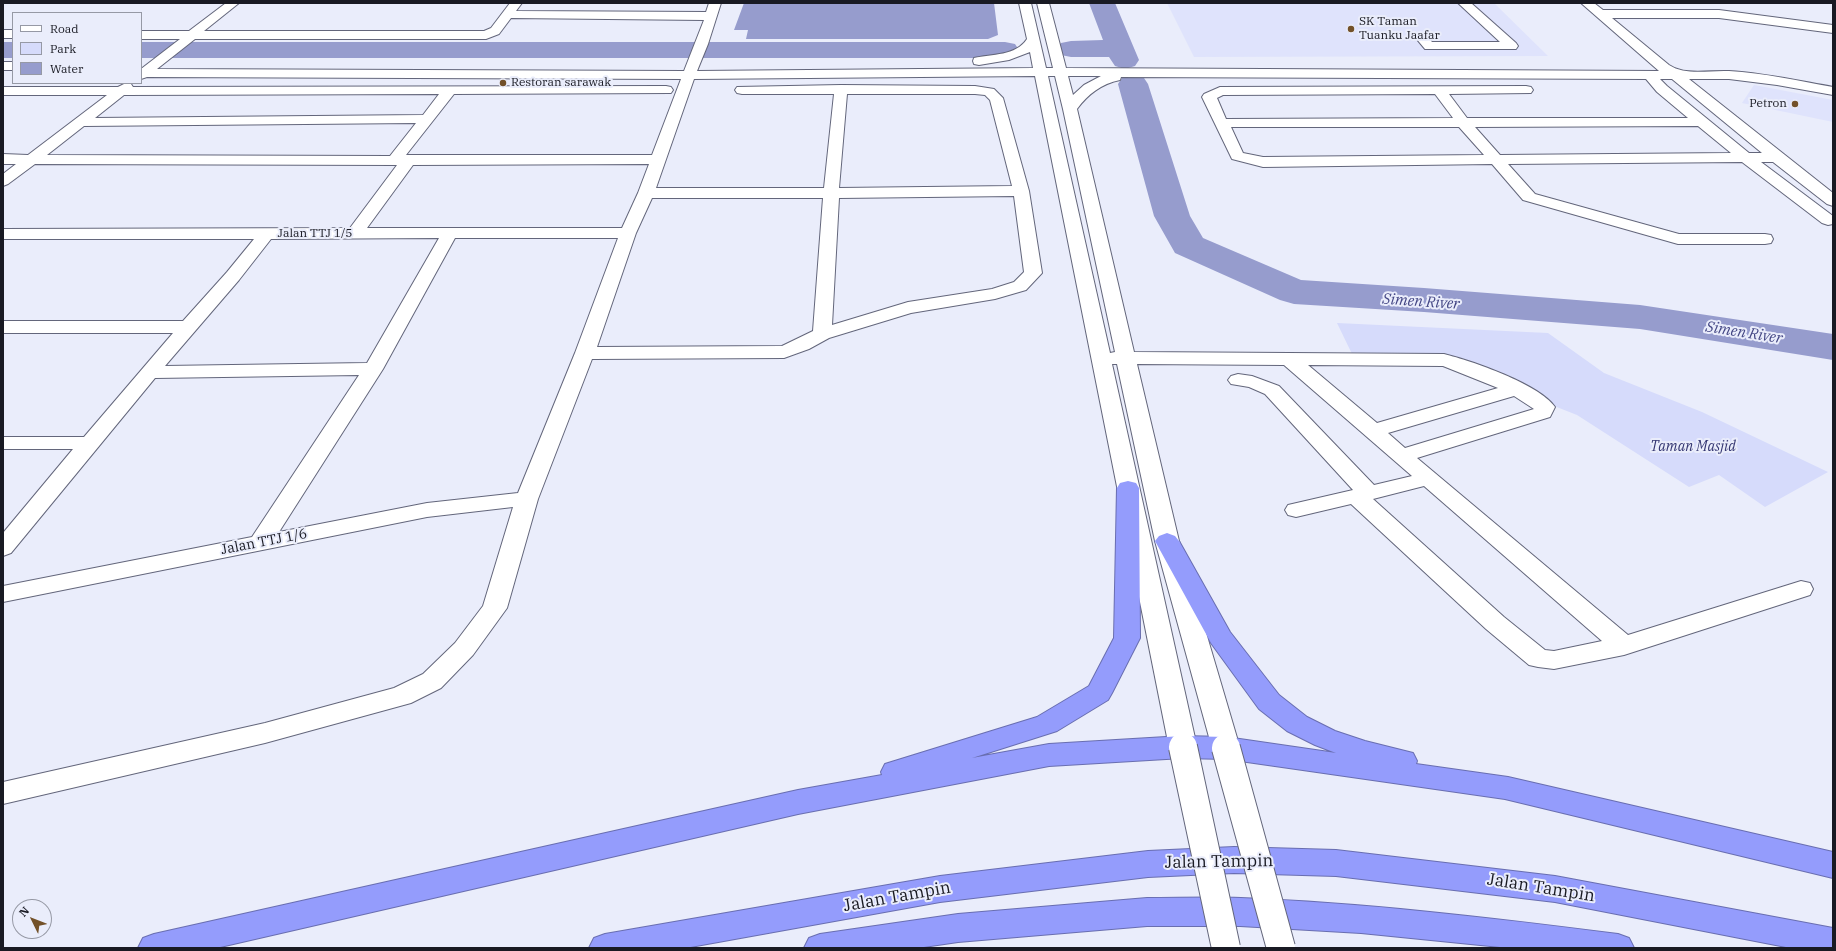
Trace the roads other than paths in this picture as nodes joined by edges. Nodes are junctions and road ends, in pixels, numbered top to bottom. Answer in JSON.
{"nodes":[{"id":1,"x":233,"y":3,"type":"edge"},
{"id":2,"x":516,"y":3,"type":"edge"},
{"id":3,"x":715,"y":3,"type":"edge"},
{"id":4,"x":1025,"y":3,"type":"edge"},
{"id":5,"x":1043,"y":3,"type":"edge"},
{"id":6,"x":1464,"y":3,"type":"edge"},
{"id":7,"x":1587,"y":3,"type":"edge"},
{"id":8,"x":508,"y":14,"type":"junction"},
{"id":9,"x":1600,"y":14,"type":"junction"},
{"id":10,"x":711,"y":16,"type":"junction"},
{"id":11,"x":1833,"y":28,"type":"edge"},
{"id":12,"x":142,"y":35,"type":"edge"},
{"id":13,"x":190,"y":37,"type":"junction"},
{"id":14,"x":1421,"y":37,"type":"dead end"},
{"id":15,"x":1033,"y":39,"type":"junction"},
{"id":16,"x":1454,"y":47,"type":"junction"},
{"id":17,"x":1467,"y":62,"type":"junction"},
{"id":18,"x":936,"y":64,"type":"junction"},
{"id":19,"x":693,"y":66,"type":"junction"},
{"id":20,"x":1039,"y":68,"type":"junction"},
{"id":21,"x":1060,"y":68,"type":"junction"},
{"id":22,"x":1664,"y":68,"type":"junction"},
{"id":23,"x":144,"y":70,"type":"edge"},
{"id":24,"x":967,"y":72,"type":"junction"},
{"id":25,"x":1192,"y":73,"type":"junction"},
{"id":26,"x":1651,"y":76,"type":"junction"},
{"id":27,"x":1677,"y":76,"type":"junction"},
{"id":28,"x":1759,"y":78,"type":"junction"},
{"id":29,"x":1833,"y":84,"type":"edge"},
{"id":30,"x":126,"y":86,"type":"edge"},
{"id":31,"x":841,"y":89,"type":"junction"},
{"id":32,"x":1646,"y":89,"type":"dead end"},
{"id":33,"x":1662,"y":89,"type":"junction"},
{"id":34,"x":3,"y":90,"type":"edge"},
{"id":35,"x":450,"y":90,"type":"junction"},
{"id":36,"x":1439,"y":90,"type":"junction"},
{"id":37,"x":1542,"y":90,"type":"dead end"},
{"id":38,"x":1833,"y":91,"type":"edge"},
{"id":39,"x":1833,"y":104,"type":"edge"},
{"id":40,"x":1048,"y":106,"type":"junction"},
{"id":41,"x":1070,"y":109,"type":"junction"},
{"id":42,"x":426,"y":119,"type":"junction"},
{"id":43,"x":1462,"y":121,"type":"junction"},
{"id":44,"x":80,"y":122,"type":"junction"},
{"id":45,"x":1702,"y":122,"type":"junction"},
{"id":46,"x":1221,"y":123,"type":"junction"},
{"id":47,"x":1777,"y":157,"type":"junction"},
{"id":48,"x":1746,"y":158,"type":"junction"},
{"id":49,"x":3,"y":159,"type":"edge"},
{"id":50,"x":31,"y":159,"type":"junction"},
{"id":51,"x":402,"y":159,"type":"junction"},
{"id":52,"x":658,"y":159,"type":"junction"},
{"id":53,"x":1496,"y":160,"type":"junction"},
{"id":54,"x":3,"y":181,"type":"edge"},
{"id":55,"x":1021,"y":191,"type":"junction"},
{"id":56,"x":646,"y":193,"type":"junction"},
{"id":57,"x":831,"y":193,"type":"junction"},
{"id":58,"x":1833,"y":201,"type":"edge"},
{"id":59,"x":1828,"y":220,"type":"dead end"},
{"id":60,"x":450,"y":233,"type":"junction"},
{"id":61,"x":628,"y":233,"type":"junction"},
{"id":62,"x":3,"y":234,"type":"edge"},
{"id":63,"x":266,"y":234,"type":"junction"},
{"id":64,"x":354,"y":234,"type":"junction"},
{"id":65,"x":1765,"y":239,"type":"dead end"},
{"id":66,"x":1082,"y":268,"type":"junction"},
{"id":67,"x":1106,"y":268,"type":"junction"},
{"id":68,"x":3,"y":327,"type":"edge"},
{"id":69,"x":188,"y":327,"type":"junction"},
{"id":70,"x":822,"y":334,"type":"junction"},
{"id":71,"x":585,"y":353,"type":"junction"},
{"id":72,"x":1100,"y":357,"type":"junction"},
{"id":73,"x":1127,"y":359,"type":"junction"},
{"id":74,"x":1290,"y":360,"type":"junction"},
{"id":75,"x":373,"y":369,"type":"junction"},
{"id":76,"x":149,"y":372,"type":"junction"},
{"id":77,"x":1238,"y":380,"type":"dead end"},
{"id":78,"x":1515,"y":389,"type":"junction"},
{"id":79,"x":1373,"y":431,"type":"junction"},
{"id":80,"x":3,"y":443,"type":"edge"},
{"id":81,"x":91,"y":443,"type":"junction"},
{"id":82,"x":1400,"y":456,"type":"junction"},
{"id":83,"x":1427,"y":479,"type":"junction"},
{"id":84,"x":1128,"y":488,"type":"junction"},
{"id":85,"x":1362,"y":494,"type":"junction"},
{"id":86,"x":527,"y":499,"type":"junction"},
{"id":87,"x":1296,"y":510,"type":"dead end"},
{"id":88,"x":1168,"y":541,"type":"junction"},
{"id":89,"x":260,"y":542,"type":"junction"},
{"id":90,"x":3,"y":548,"type":"edge"},
{"id":91,"x":1801,"y":589,"type":"dead end"},
{"id":92,"x":3,"y":594,"type":"edge"},
{"id":93,"x":1624,"y":646,"type":"junction"},
{"id":94,"x":1182,"y":747,"type":"junction"},
{"id":95,"x":1226,"y":748,"type":"junction"},
{"id":96,"x":1508,"y":788,"type":"junction"},
{"id":97,"x":3,"y":792,"type":"edge"},
{"id":98,"x":798,"y":802,"type":"junction"},
{"id":99,"x":1833,"y":865,"type":"edge"},
{"id":100,"x":1833,"y":942,"type":"edge"},
{"id":101,"x":154,"y":948,"type":"edge"},
{"id":102,"x":605,"y":948,"type":"edge"},
{"id":103,"x":820,"y":948,"type":"edge"},
{"id":104,"x":1226,"y":948,"type":"edge"},
{"id":105,"x":1281,"y":948,"type":"edge"},
{"id":106,"x":1618,"y":948,"type":"edge"}],
"edges":[{"from":1,"to":13,"type":"street"},
{"from":2,"to":8,"type":"street"},
{"from":3,"to":10,"type":"street"},
{"from":4,"to":15,"type":"street"},
{"from":5,"to":21,"type":"street"},
{"from":6,"to":16,"type":"street"},
{"from":7,"to":9,"type":"street"},
{"from":8,"to":10,"type":"street"},
{"from":8,"to":13,"type":"street"},
{"from":9,"to":11,"type":"street"},
{"from":9,"to":22,"type":"street"},
{"from":10,"to":19,"type":"street"},
{"from":12,"to":13,"type":"street"},
{"from":13,"to":23,"type":"street"},
{"from":14,"to":16,"type":"street"},
{"from":15,"to":18,"type":"street"},
{"from":15,"to":20,"type":"street"},
{"from":16,"to":17,"type":"street"},
{"from":17,"to":21,"type":"street"},
{"from":17,"to":22,"type":"street"},
{"from":18,"to":19,"type":"street"},
{"from":18,"to":20,"type":"street"},
{"from":19,"to":23,"type":"street"},
{"from":19,"to":24,"type":"street"},
{"from":19,"to":31,"type":"street"},
{"from":19,"to":35,"type":"street"},
{"from":19,"to":52,"type":"street"},
{"from":20,"to":21,"type":"street"},
{"from":20,"to":24,"type":"street"},
{"from":20,"to":40,"type":"street"},
{"from":21,"to":25,"type":"street"},
{"from":21,"to":41,"type":"street"},
{"from":22,"to":26,"type":"street"},
{"from":22,"to":27,"type":"street"},
{"from":22,"to":29,"type":"street"},
{"from":24,"to":40,"type":"street"},
{"from":25,"to":26,"type":"street"},
{"from":25,"to":41,"type":"street"},
{"from":26,"to":27,"type":"street"},
{"from":26,"to":33,"type":"street"},
{"from":27,"to":28,"type":"street"},
{"from":27,"to":47,"type":"street"},
{"from":28,"to":38,"type":"street"},
{"from":28,"to":39,"type":"street"},
{"from":30,"to":34,"type":"street"},
{"from":30,"to":35,"type":"street"},
{"from":30,"to":44,"type":"street"},
{"from":31,"to":55,"type":"street"},
{"from":31,"to":57,"type":"street"},
{"from":32,"to":33,"type":"street"},
{"from":33,"to":45,"type":"street"},
{"from":35,"to":42,"type":"street"},
{"from":36,"to":37,"type":"street"},
{"from":36,"to":43,"type":"street"},
{"from":36,"to":46,"type":"street"},
{"from":40,"to":66,"type":"street"},
{"from":41,"to":67,"type":"street"},
{"from":42,"to":44,"type":"street"},
{"from":42,"to":51,"type":"street"},
{"from":43,"to":45,"type":"street"},
{"from":43,"to":46,"type":"street"},
{"from":43,"to":53,"type":"street"},
{"from":44,"to":50,"type":"street"},
{"from":45,"to":48,"type":"street"},
{"from":46,"to":53,"type":"street"},
{"from":47,"to":48,"type":"street"},
{"from":47,"to":58,"type":"street"},
{"from":48,"to":53,"type":"street"},
{"from":48,"to":59,"type":"street"},
{"from":49,"to":50,"type":"street"},
{"from":50,"to":51,"type":"street"},
{"from":50,"to":54,"type":"street"},
{"from":51,"to":52,"type":"street"},
{"from":51,"to":64,"type":"street"},
{"from":52,"to":56,"type":"street"},
{"from":53,"to":65,"type":"street"},
{"from":55,"to":57,"type":"street"},
{"from":55,"to":70,"type":"street"},
{"from":56,"to":57,"type":"street"},
{"from":56,"to":61,"type":"street"},
{"from":57,"to":70,"type":"street"},
{"from":60,"to":61,"type":"street","name":"Jalan TTJ 1/5"},
{"from":60,"to":64,"type":"street","name":"Jalan TTJ 1/5"},
{"from":60,"to":75,"type":"street"},
{"from":61,"to":71,"type":"street"},
{"from":62,"to":63,"type":"street","name":"Jalan TTJ 1/5"},
{"from":63,"to":64,"type":"street","name":"Jalan TTJ 1/5"},
{"from":63,"to":69,"type":"street"},
{"from":66,"to":67,"type":"street"},
{"from":66,"to":72,"type":"street"},
{"from":67,"to":73,"type":"street"},
{"from":68,"to":69,"type":"street"},
{"from":69,"to":76,"type":"street"},
{"from":70,"to":71,"type":"street"},
{"from":71,"to":86,"type":"street"},
{"from":72,"to":73,"type":"street"},
{"from":72,"to":84,"type":"street"},
{"from":73,"to":74,"type":"street"},
{"from":73,"to":88,"type":"street"},
{"from":74,"to":78,"type":"street"},
{"from":74,"to":79,"type":"street"},
{"from":75,"to":76,"type":"street"},
{"from":75,"to":89,"type":"street"},
{"from":76,"to":81,"type":"street"},
{"from":77,"to":85,"type":"street"},
{"from":78,"to":79,"type":"street"},
{"from":78,"to":82,"type":"street"},
{"from":79,"to":82,"type":"street"},
{"from":80,"to":81,"type":"street"},
{"from":81,"to":90,"type":"street"},
{"from":82,"to":83,"type":"street"},
{"from":83,"to":85,"type":"street"},
{"from":83,"to":93,"type":"street"},
{"from":84,"to":94,"type":"street"},
{"from":84,"to":98,"type":"highway"},
{"from":85,"to":87,"type":"street"},
{"from":85,"to":93,"type":"street"},
{"from":86,"to":89,"type":"street","name":"Jalan TTJ 1/6"},
{"from":86,"to":97,"type":"street"},
{"from":88,"to":95,"type":"street"},
{"from":88,"to":96,"type":"highway"},
{"from":89,"to":92,"type":"street","name":"Jalan TTJ 1/6"},
{"from":91,"to":93,"type":"street"},
{"from":94,"to":95,"type":"highway"},
{"from":94,"to":98,"type":"highway"},
{"from":94,"to":104,"type":"street","bridge":true},
{"from":95,"to":96,"type":"highway"},
{"from":95,"to":105,"type":"street","bridge":true},
{"from":96,"to":99,"type":"highway"},
{"from":98,"to":101,"type":"highway"},
{"from":100,"to":102,"type":"highway","name":"Jalan Tampin"},
{"from":103,"to":106,"type":"highway"}]}
